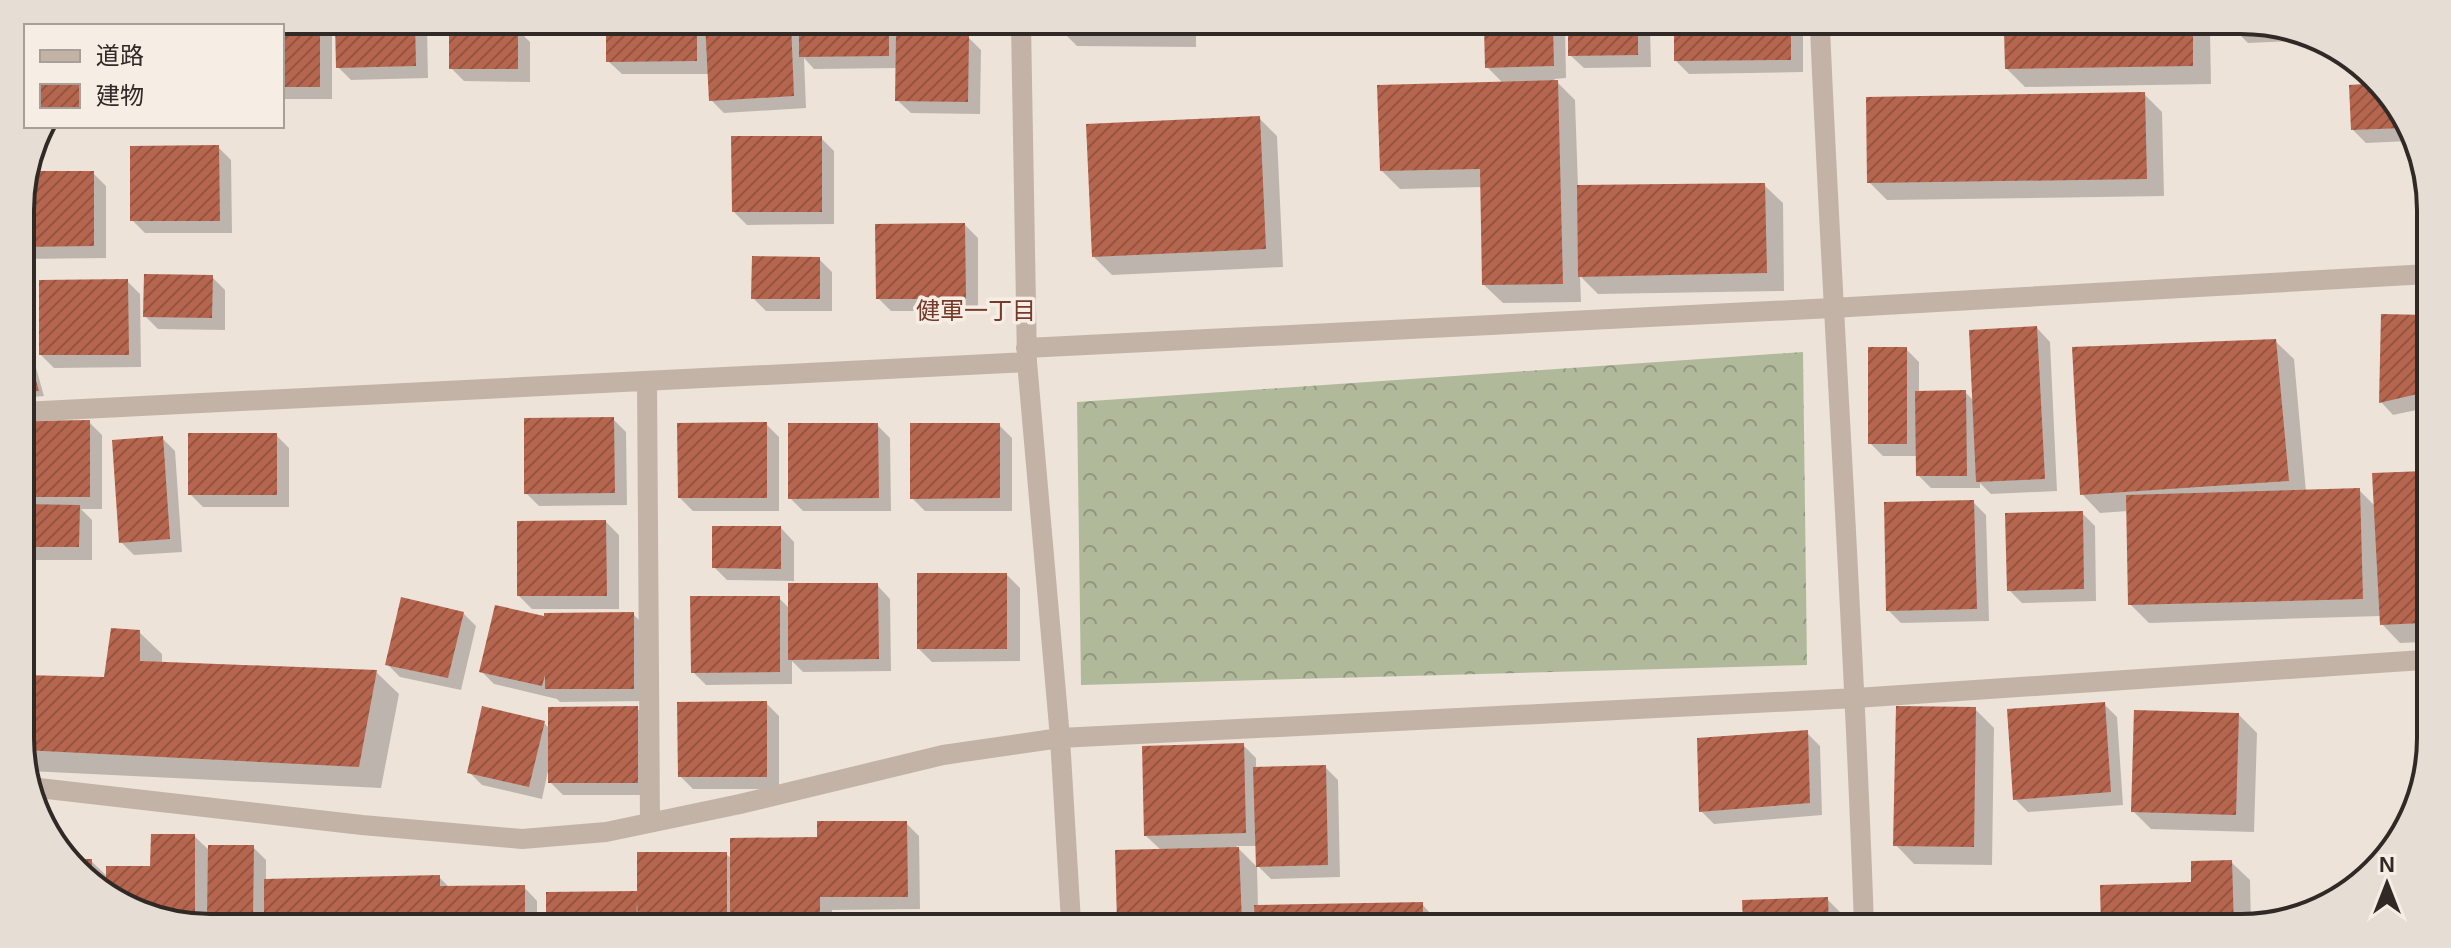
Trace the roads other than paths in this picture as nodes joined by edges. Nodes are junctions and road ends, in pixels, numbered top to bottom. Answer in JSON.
{"nodes":[{"id":1,"x":1021,"y":34,"type":"edge"},
{"id":2,"x":1820,"y":34,"type":"edge"},
{"id":3,"x":2417,"y":275,"type":"edge"},
{"id":4,"x":1832,"y":308,"type":"junction"},
{"id":5,"x":1027,"y":355,"type":"junction"},
{"id":6,"x":647,"y":381,"type":"junction"},
{"id":7,"x":34,"y":411,"type":"edge"},
{"id":8,"x":2417,"y":660,"type":"edge"},
{"id":9,"x":1856,"y":698,"type":"junction"},
{"id":10,"x":1060,"y":738,"type":"junction"},
{"id":11,"x":41,"y":788,"type":"edge"},
{"id":12,"x":650,"y":822,"type":"junction"},
{"id":13,"x":1071,"y":914,"type":"edge"},
{"id":14,"x":1864,"y":914,"type":"edge"}],
"edges":[{"from":1,"to":5,"type":"street"},
{"from":2,"to":4,"type":"street"},
{"from":3,"to":4,"type":"street"},
{"from":4,"to":5,"type":"street"},
{"from":4,"to":9,"type":"street"},
{"from":5,"to":6,"type":"street"},
{"from":5,"to":10,"type":"street"},
{"from":6,"to":7,"type":"street"},
{"from":6,"to":12,"type":"street"},
{"from":8,"to":9,"type":"street"},
{"from":9,"to":10,"type":"street"},
{"from":9,"to":14,"type":"street"},
{"from":10,"to":12,"type":"street"},
{"from":10,"to":13,"type":"street"},
{"from":11,"to":12,"type":"street"}]}
